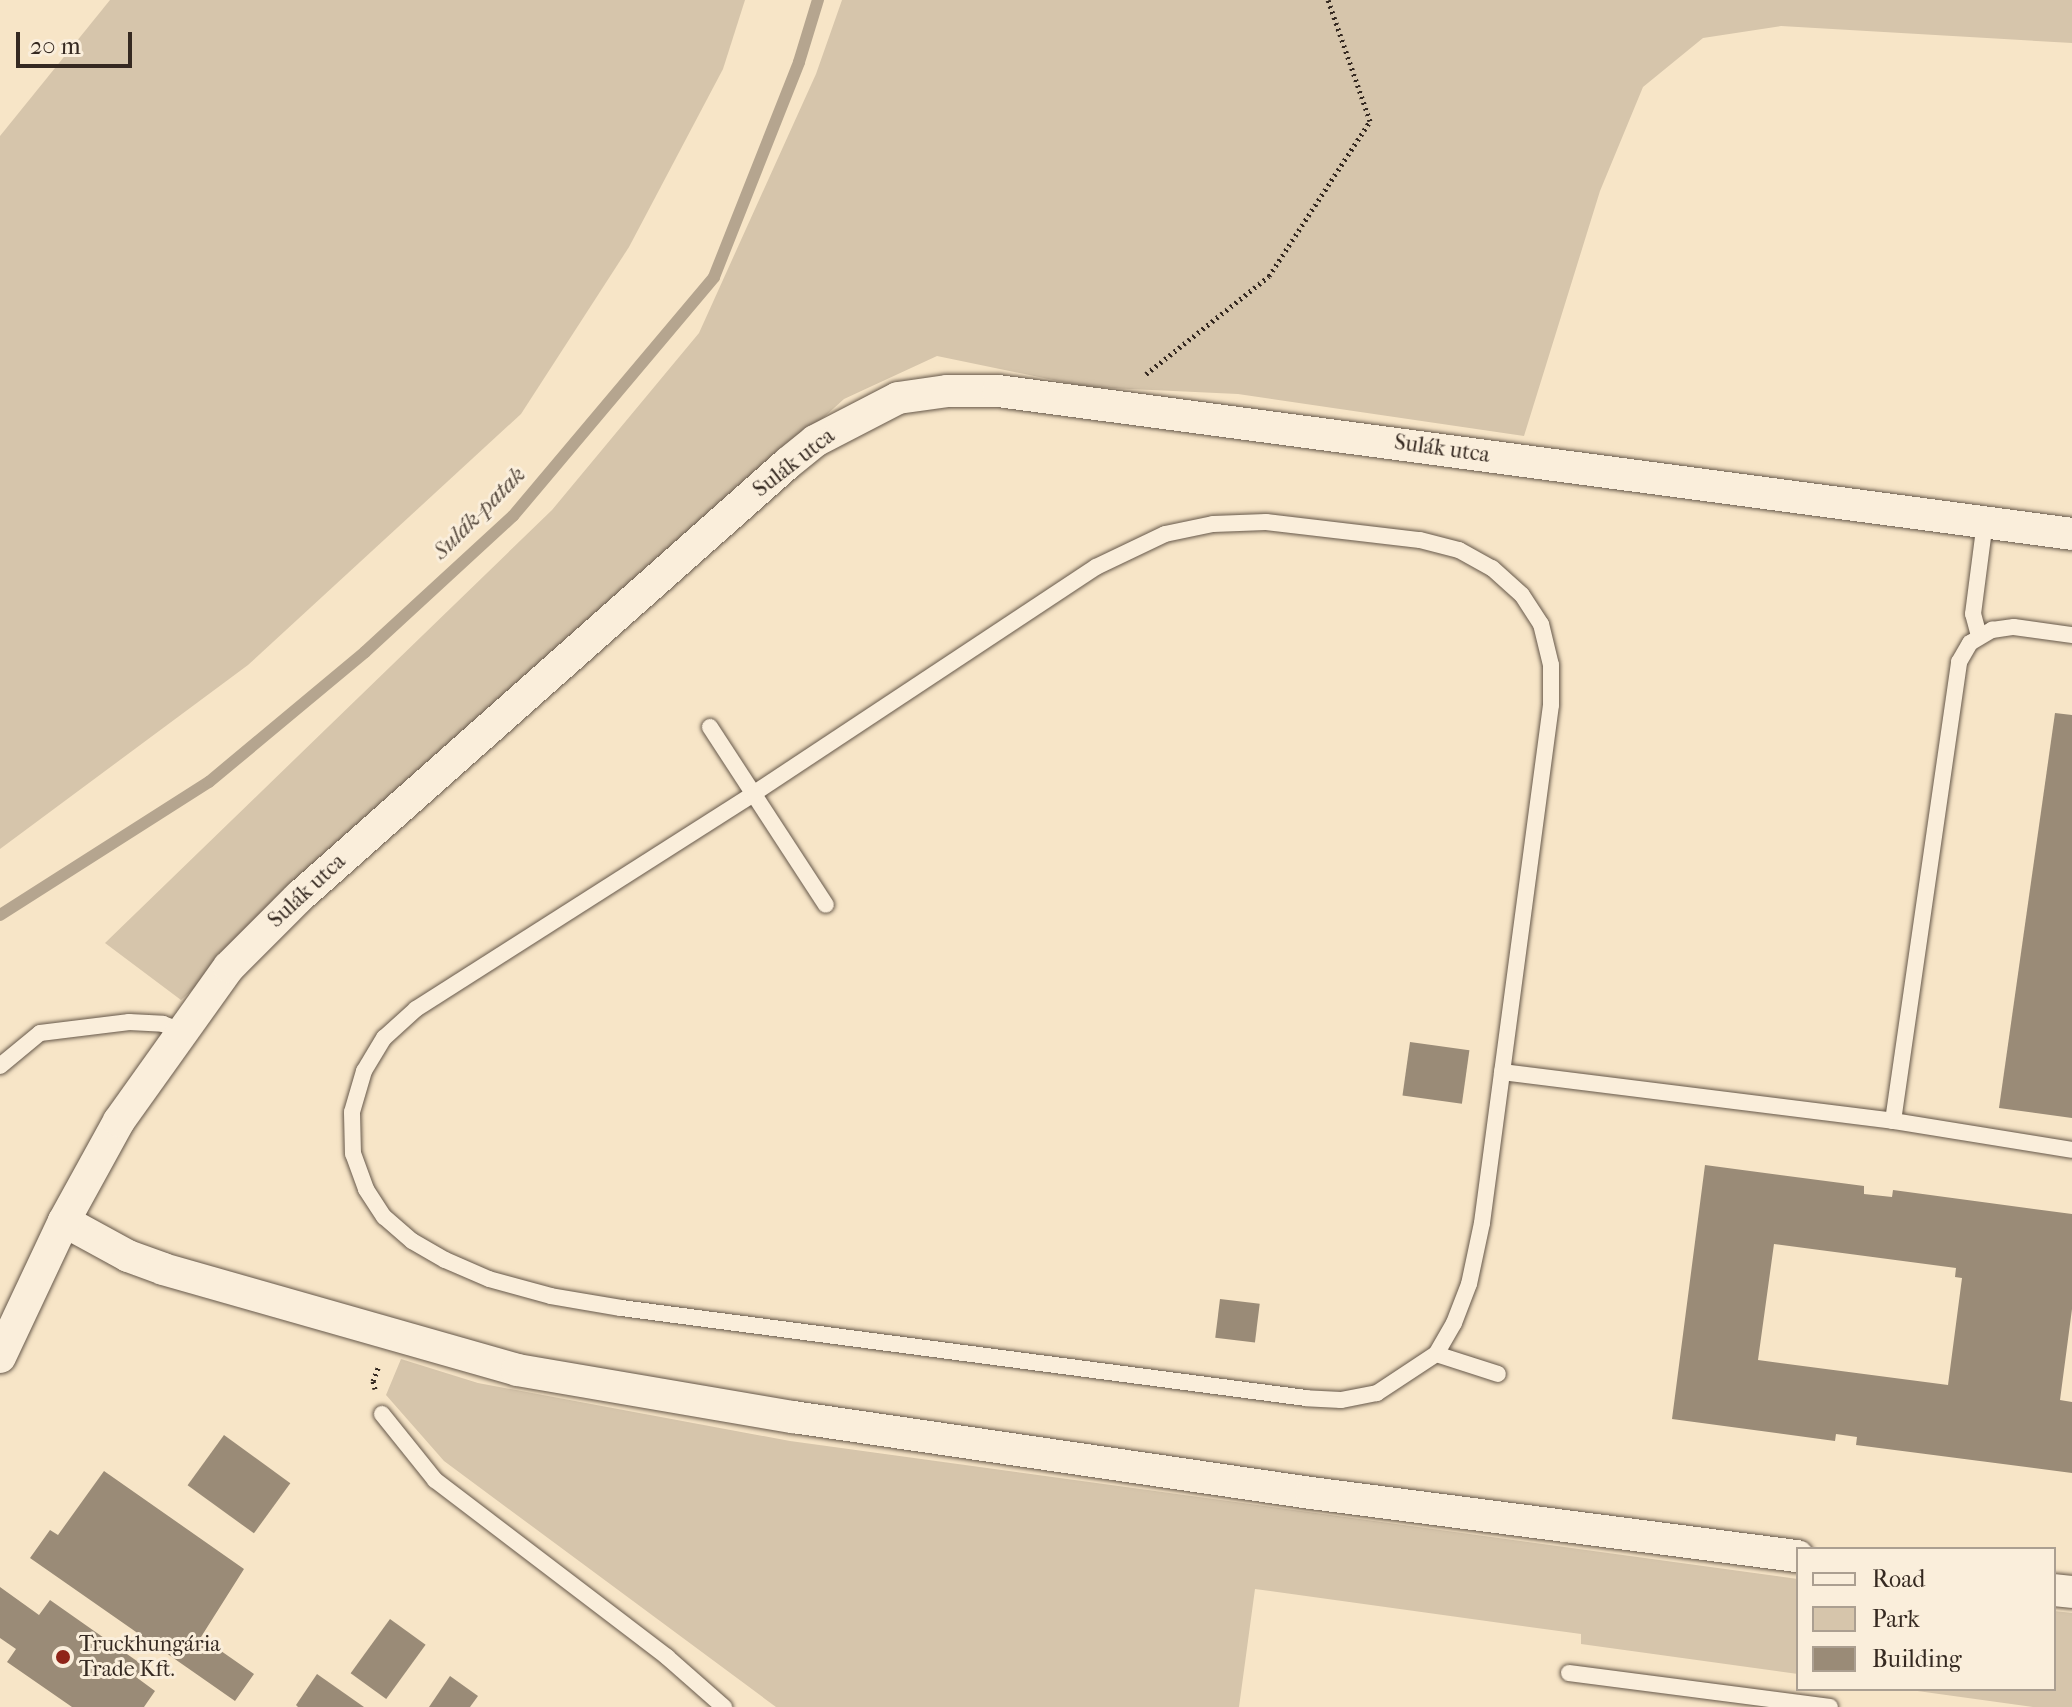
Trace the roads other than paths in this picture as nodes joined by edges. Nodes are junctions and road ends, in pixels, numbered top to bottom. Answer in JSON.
{"nodes":[{"id":1,"x":1985,"y":522,"type":"junction"},
{"id":2,"x":2072,"y":534,"type":"edge"},
{"id":3,"x":2072,"y":635,"type":"edge"},
{"id":4,"x":1979,"y":636,"type":"junction"},
{"id":5,"x":710,"y":727,"type":"dead end"},
{"id":6,"x":753,"y":794,"type":"junction"},
{"id":7,"x":826,"y":905,"type":"dead end"},
{"id":8,"x":181,"y":1031,"type":"junction"},
{"id":9,"x":0,"y":1066,"type":"edge"},
{"id":10,"x":1502,"y":1072,"type":"junction"},
{"id":11,"x":1893,"y":1121,"type":"junction"},
{"id":12,"x":2072,"y":1150,"type":"edge"},
{"id":13,"x":64,"y":1221,"type":"junction"},
{"id":14,"x":1436,"y":1354,"type":"junction"},
{"id":15,"x":0,"y":1357,"type":"edge"},
{"id":16,"x":1498,"y":1374,"type":"dead end"},
{"id":17,"x":382,"y":1414,"type":"road end"},
{"id":18,"x":1796,"y":1556,"type":"edge"},
{"id":19,"x":1569,"y":1673,"type":"dead end"},
{"id":20,"x":1801,"y":1705,"type":"edge"},
{"id":21,"x":724,"y":1707,"type":"edge"},
{"id":22,"x":1830,"y":1707,"type":"edge"}],
"edges":[{"from":1,"to":2,"type":"street","name":"Sulák utca"},
{"from":1,"to":4,"type":"lane"},
{"from":1,"to":8,"type":"street","name":"Sulák utca"},
{"from":3,"to":4,"type":"lane"},
{"from":4,"to":11,"type":"lane"},
{"from":5,"to":6,"type":"lane"},
{"from":6,"to":7,"type":"lane"},
{"from":6,"to":10,"type":"lane"},
{"from":6,"to":14,"type":"lane"},
{"from":8,"to":9,"type":"lane"},
{"from":8,"to":13,"type":"street","name":"Sulák utca"},
{"from":10,"to":11,"type":"lane"},
{"from":10,"to":14,"type":"lane"},
{"from":11,"to":12,"type":"lane"},
{"from":13,"to":15,"type":"street","name":"Sulák utca"},
{"from":13,"to":18,"type":"street"},
{"from":14,"to":16,"type":"lane"},
{"from":17,"to":21,"type":"lane"},
{"from":19,"to":20,"type":"lane"},
{"from":20,"to":22,"type":"lane"}]}
